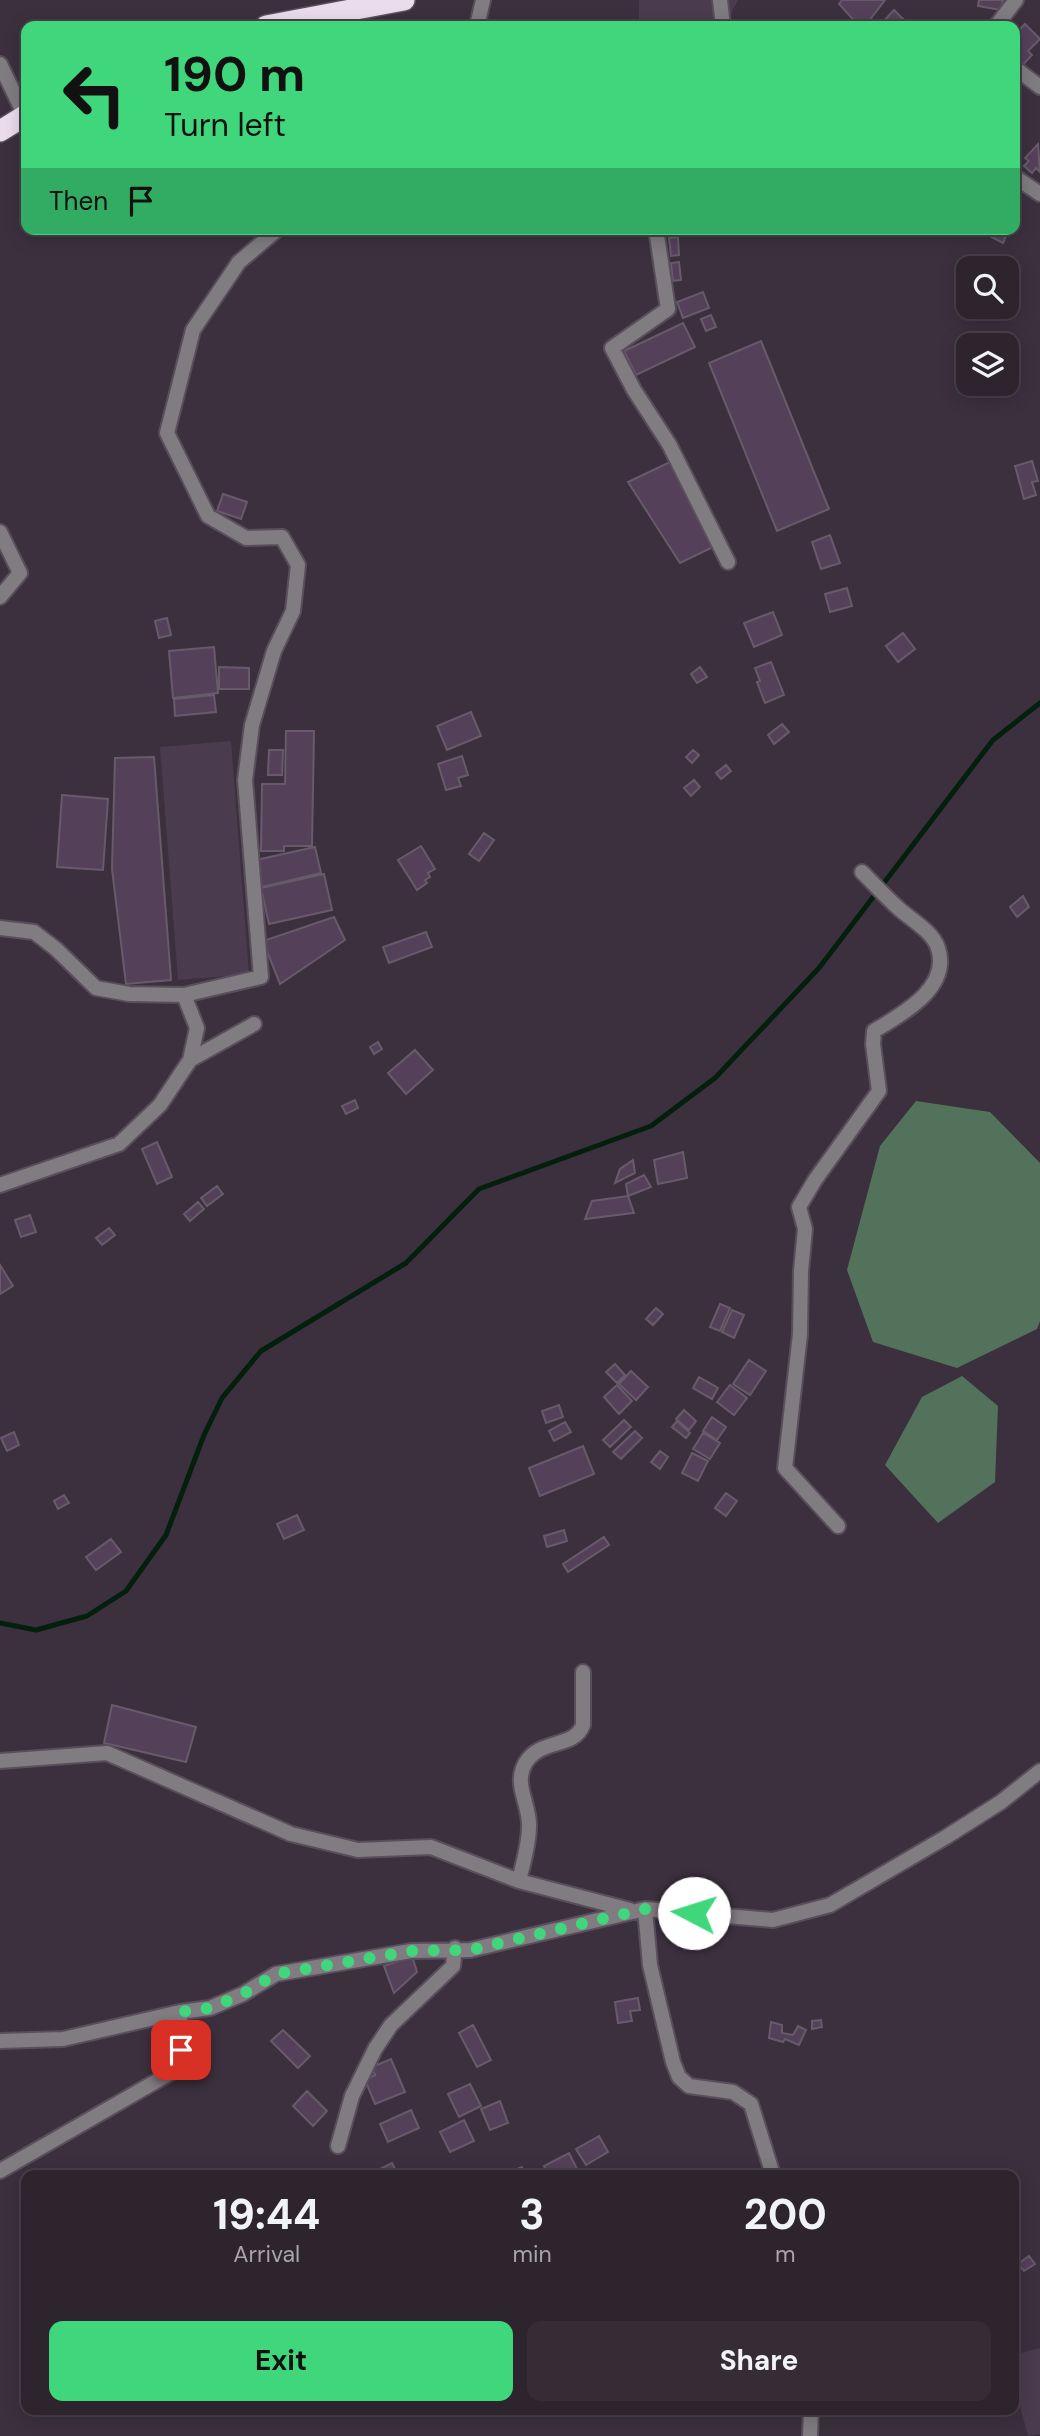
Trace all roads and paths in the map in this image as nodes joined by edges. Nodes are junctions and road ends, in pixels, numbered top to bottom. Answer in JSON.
{"nodes":[{"id":1,"x":404,"y":0,"type":"edge"},
{"id":2,"x":484,"y":0,"type":"edge"},
{"id":3,"x":720,"y":0,"type":"edge"},
{"id":4,"x":1016,"y":0,"type":"edge"},
{"id":5,"x":293,"y":21,"type":"edge"},
{"id":6,"x":478,"y":21,"type":"edge"},
{"id":7,"x":722,"y":21,"type":"edge"},
{"id":8,"x":1000,"y":21,"type":"edge"},
{"id":9,"x":0,"y":64,"type":"edge"},
{"id":10,"x":1020,"y":72,"type":"edge"},
{"id":11,"x":1040,"y":88,"type":"edge"},
{"id":12,"x":21,"y":108,"type":"edge"},
{"id":13,"x":21,"y":118,"type":"edge"},
{"id":14,"x":0,"y":131,"type":"edge"},
{"id":15,"x":1020,"y":180,"type":"edge"},
{"id":16,"x":1040,"y":194,"type":"edge"},
{"id":17,"x":271,"y":235,"type":"edge"},
{"id":18,"x":657,"y":235,"type":"edge"},
{"id":19,"x":0,"y":533,"type":"edge"},
{"id":20,"x":728,"y":562,"type":"dead end"},
{"id":21,"x":0,"y":597,"type":"edge"},
{"id":22,"x":862,"y":872,"type":"dead end"},
{"id":23,"x":0,"y":928,"type":"edge"},
{"id":24,"x":184,"y":995,"type":"junction"},
{"id":25,"x":254,"y":1024,"type":"dead end"},
{"id":26,"x":190,"y":1060,"type":"junction"},
{"id":27,"x":0,"y":1185,"type":"edge"},
{"id":28,"x":838,"y":1526,"type":"dead end"},
{"id":29,"x":583,"y":1672,"type":"dead end"},
{"id":30,"x":0,"y":1761,"type":"edge"},
{"id":31,"x":1040,"y":1772,"type":"edge"},
{"id":32,"x":519,"y":1881,"type":"junction"},
{"id":33,"x":638,"y":1910,"type":"junction"},
{"id":34,"x":455,"y":1948,"type":"junction"},
{"id":35,"x":180,"y":2012,"type":"junction"},
{"id":36,"x":0,"y":2041,"type":"edge"},
{"id":37,"x":338,"y":2146,"type":"dead end"},
{"id":38,"x":771,"y":2170,"type":"edge"},
{"id":39,"x":0,"y":2171,"type":"edge"},
{"id":40,"x":811,"y":2415,"type":"edge"},
{"id":41,"x":810,"y":2436,"type":"edge"}],
"edges":[{"from":1,"to":5,"type":"highway"},
{"from":2,"to":6,"type":"street"},
{"from":3,"to":7,"type":"street"},
{"from":4,"to":8,"type":"street"},
{"from":9,"to":12,"type":"street"},
{"from":10,"to":11,"type":"street"},
{"from":13,"to":14,"type":"highway"},
{"from":15,"to":16,"type":"street"},
{"from":17,"to":24,"type":"street"},
{"from":18,"to":20,"type":"street"},
{"from":19,"to":21,"type":"street"},
{"from":22,"to":28,"type":"street"},
{"from":23,"to":24,"type":"street"},
{"from":24,"to":26,"type":"street"},
{"from":25,"to":26,"type":"street"},
{"from":26,"to":27,"type":"street"},
{"from":29,"to":32,"type":"street"},
{"from":30,"to":32,"type":"street"},
{"from":31,"to":33,"type":"street"},
{"from":32,"to":33,"type":"street"},
{"from":33,"to":34,"type":"street"},
{"from":33,"to":38,"type":"street"},
{"from":34,"to":35,"type":"street"},
{"from":34,"to":37,"type":"street"},
{"from":35,"to":36,"type":"street"},
{"from":35,"to":39,"type":"street"},
{"from":40,"to":41,"type":"street"}]}
